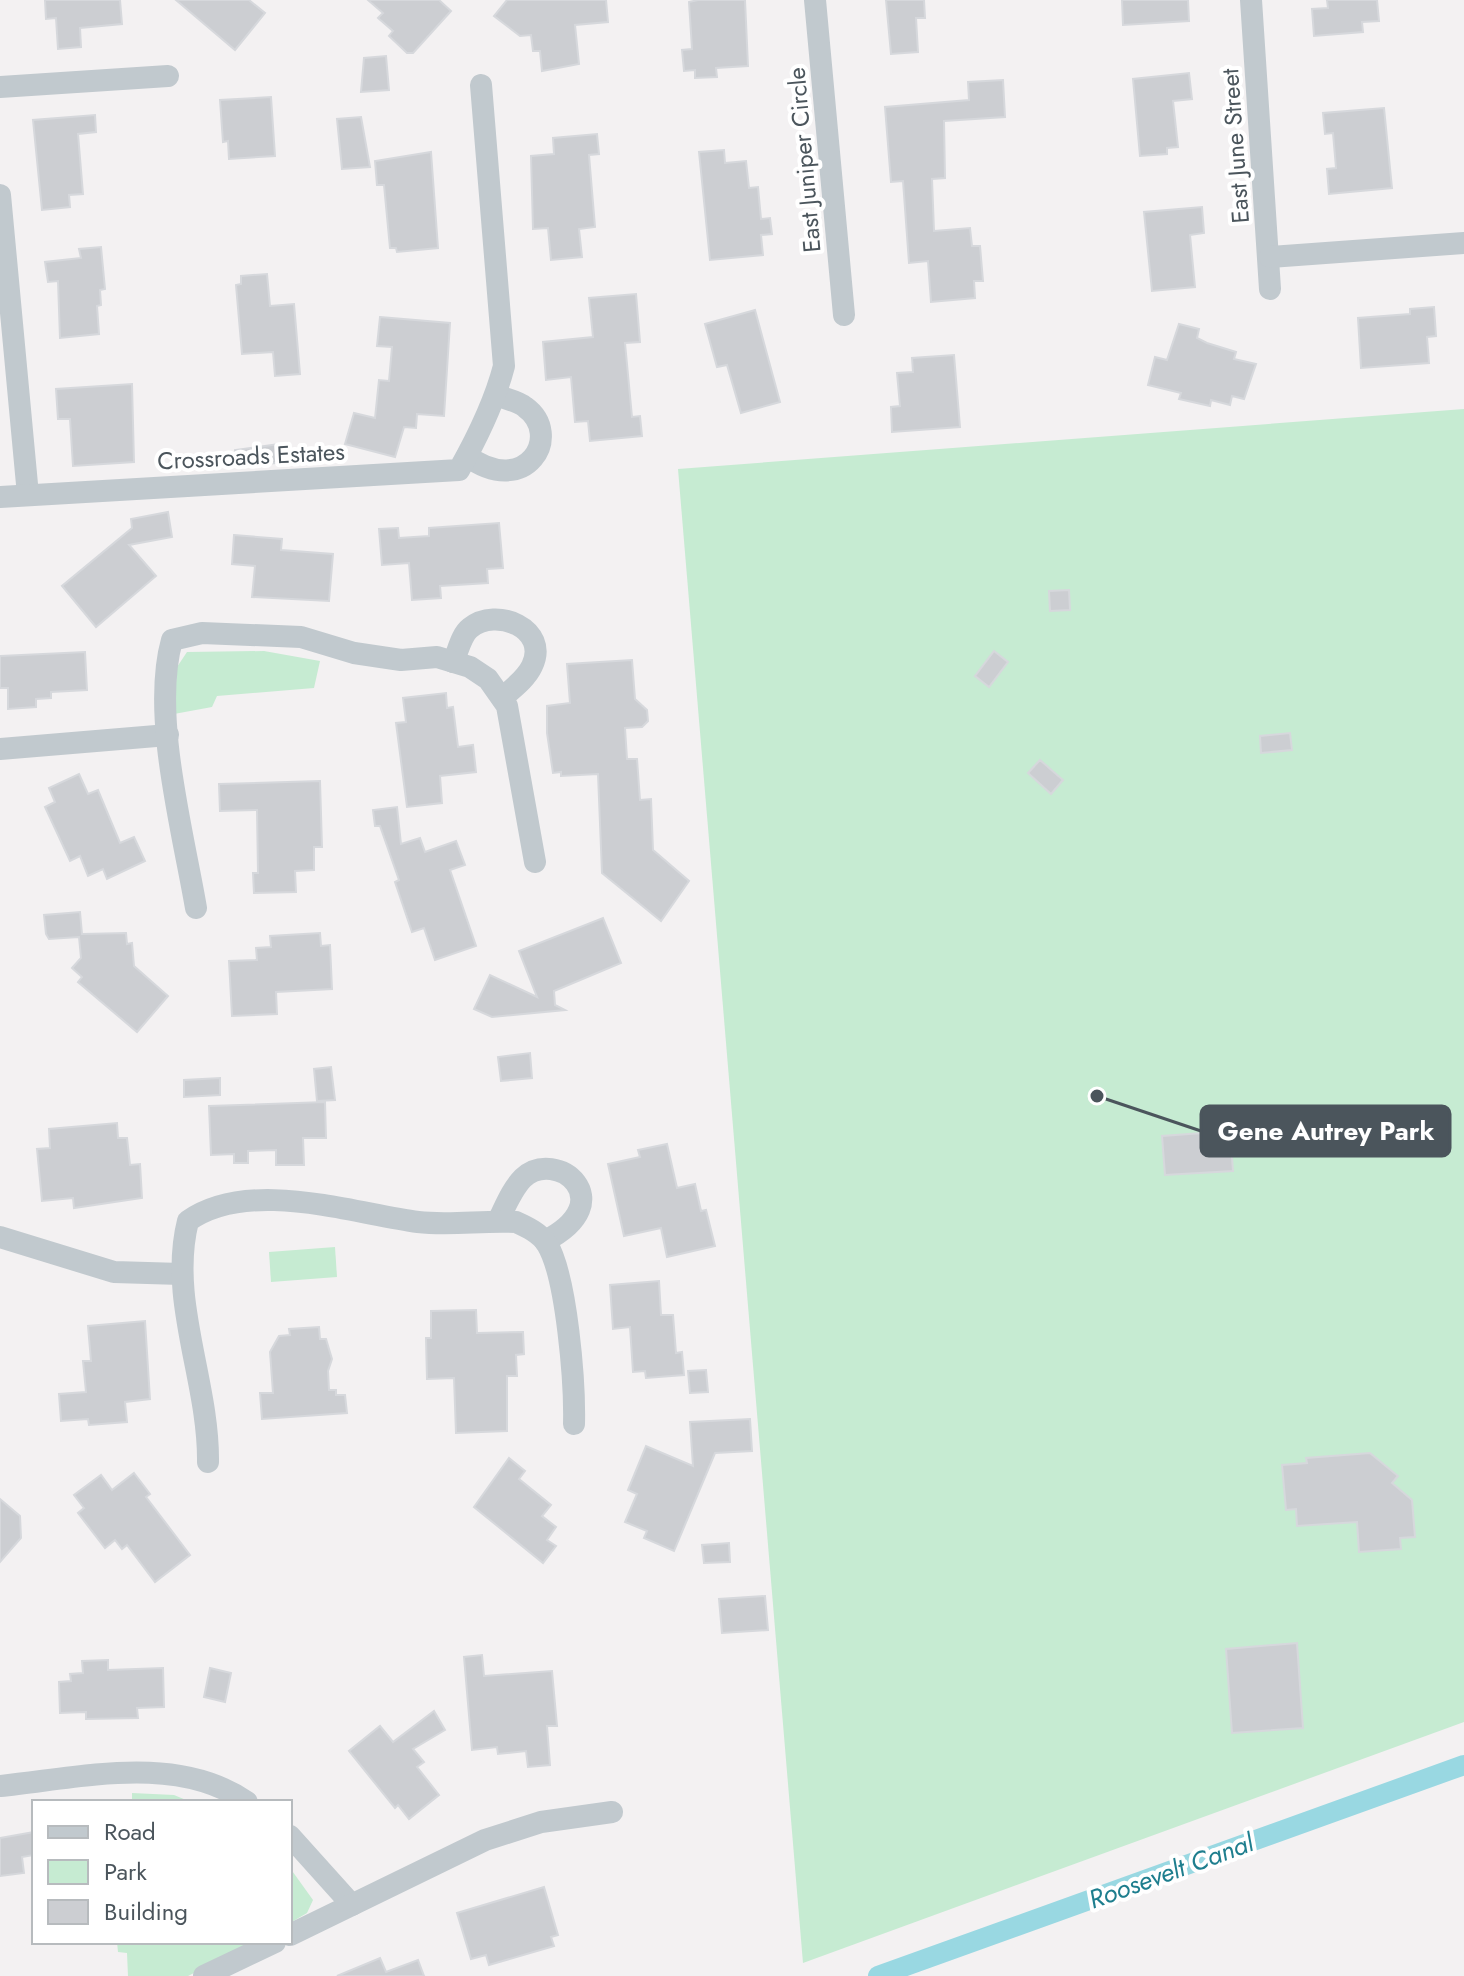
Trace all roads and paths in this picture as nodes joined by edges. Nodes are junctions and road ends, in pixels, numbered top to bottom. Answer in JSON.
{"nodes":[{"id":1,"x":815,"y":0,"type":"edge"},
{"id":2,"x":1251,"y":0,"type":"edge"},
{"id":3,"x":168,"y":76,"type":"dead end"},
{"id":4,"x":481,"y":85,"type":"dead end"},
{"id":5,"x":0,"y":87,"type":"edge"},
{"id":6,"x":0,"y":195,"type":"edge"},
{"id":7,"x":1464,"y":243,"type":"edge"},
{"id":8,"x":1270,"y":257,"type":"junction"},
{"id":9,"x":1270,"y":289,"type":"dead end"},
{"id":10,"x":844,"y":315,"type":"dead end"},
{"id":11,"x":496,"y":395,"type":"junction"},
{"id":12,"x":467,"y":456,"type":"junction"},
{"id":13,"x":28,"y":495,"type":"junction"},
{"id":14,"x":0,"y":497,"type":"edge"},
{"id":15,"x":453,"y":662,"type":"junction"},
{"id":16,"x":502,"y":698,"type":"junction"},
{"id":17,"x":168,"y":735,"type":"junction"},
{"id":18,"x":0,"y":749,"type":"edge"},
{"id":19,"x":535,"y":862,"type":"dead end"},
{"id":20,"x":196,"y":908,"type":"dead end"},
{"id":21,"x":498,"y":1221,"type":"junction"},
{"id":22,"x":0,"y":1237,"type":"edge"},
{"id":23,"x":545,"y":1241,"type":"junction"},
{"id":24,"x":181,"y":1274,"type":"junction"},
{"id":25,"x":574,"y":1424,"type":"dead end"},
{"id":26,"x":208,"y":1462,"type":"dead end"},
{"id":27,"x":0,"y":1786,"type":"edge"},
{"id":28,"x":244,"y":1800,"type":"edge"},
{"id":29,"x":612,"y":1812,"type":"dead end"},
{"id":30,"x":292,"y":1838,"type":"edge"},
{"id":31,"x":352,"y":1905,"type":"junction"},
{"id":32,"x":292,"y":1934,"type":"edge"},
{"id":33,"x":271,"y":1944,"type":"edge"},
{"id":34,"x":204,"y":1976,"type":"edge"}],
"edges":[{"from":1,"to":10,"type":"street","name":"East Juniper Circle"},
{"from":2,"to":8,"type":"street","name":"East June Street"},
{"from":3,"to":5,"type":"street"},
{"from":4,"to":11,"type":"street"},
{"from":6,"to":13,"type":"street"},
{"from":7,"to":8,"type":"street"},
{"from":8,"to":9,"type":"street","name":"East June Street"},
{"from":11,"to":12,"type":"street"},
{"from":11,"to":12,"type":"street"},
{"from":12,"to":13,"type":"street","name":"Crossroads Estates"},
{"from":13,"to":14,"type":"street","name":"Crossroads Estates"},
{"from":15,"to":16,"type":"street"},
{"from":15,"to":16,"type":"street"},
{"from":15,"to":17,"type":"street"},
{"from":16,"to":19,"type":"street"},
{"from":17,"to":18,"type":"street"},
{"from":17,"to":20,"type":"street"},
{"from":21,"to":23,"type":"street"},
{"from":21,"to":23,"type":"street"},
{"from":21,"to":24,"type":"street"},
{"from":22,"to":24,"type":"street"},
{"from":23,"to":25,"type":"street"},
{"from":24,"to":26,"type":"street"},
{"from":27,"to":28,"type":"street"},
{"from":29,"to":31,"type":"street"},
{"from":30,"to":31,"type":"street"},
{"from":31,"to":32,"type":"street"},
{"from":33,"to":34,"type":"street"}]}
